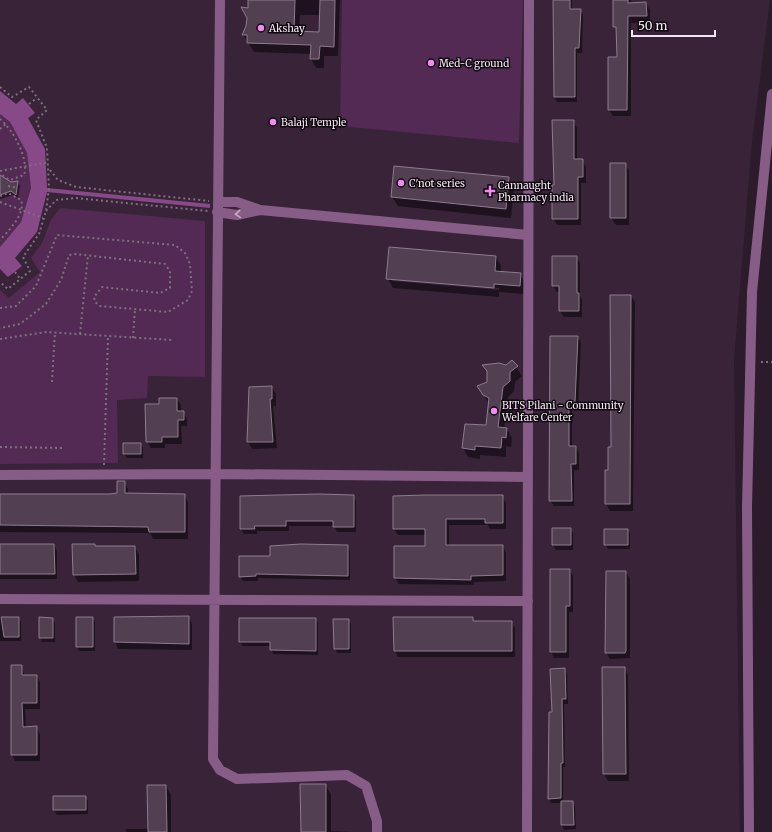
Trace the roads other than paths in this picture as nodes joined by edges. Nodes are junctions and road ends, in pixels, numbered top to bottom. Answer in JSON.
{"nodes":[{"id":1,"x":220,"y":0,"type":"edge"},
{"id":2,"x":529,"y":0,"type":"edge"},
{"id":3,"x":772,"y":94,"type":"edge"},
{"id":4,"x":217,"y":207,"type":"junction"},
{"id":5,"x":528,"y":235,"type":"junction"},
{"id":6,"x":215,"y":474,"type":"junction"},
{"id":7,"x":0,"y":476,"type":"edge"},
{"id":8,"x":528,"y":478,"type":"junction"},
{"id":9,"x":0,"y":599,"type":"edge"},
{"id":10,"x":214,"y":600,"type":"junction"},
{"id":11,"x":528,"y":601,"type":"junction"},
{"id":12,"x":377,"y":832,"type":"edge"},
{"id":13,"x":528,"y":832,"type":"edge"},
{"id":14,"x":749,"y":832,"type":"edge"}],
"edges":[{"from":1,"to":4,"type":"street"},
{"from":2,"to":5,"type":"street"},
{"from":3,"to":14,"type":"street"},
{"from":4,"to":5,"type":"street"},
{"from":4,"to":6,"type":"street"},
{"from":5,"to":8,"type":"street"},
{"from":6,"to":7,"type":"street"},
{"from":6,"to":8,"type":"street"},
{"from":6,"to":10,"type":"street"},
{"from":8,"to":11,"type":"street"},
{"from":9,"to":10,"type":"street"},
{"from":10,"to":11,"type":"street"},
{"from":10,"to":12,"type":"street"},
{"from":11,"to":13,"type":"street"}]}
